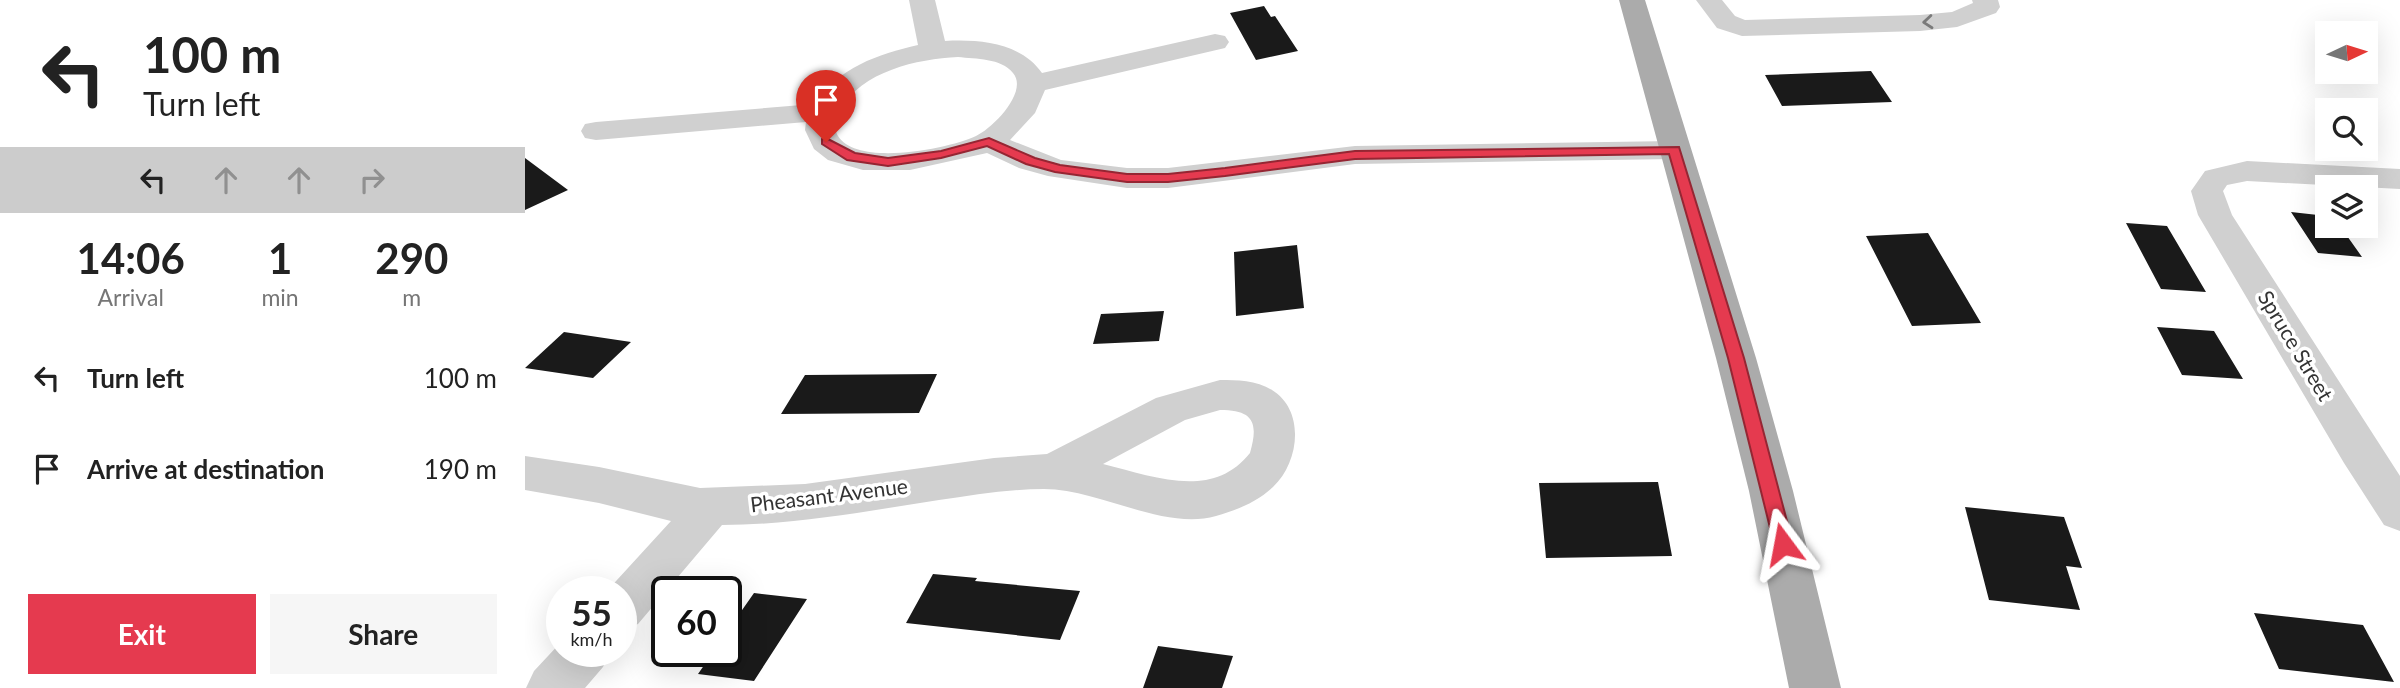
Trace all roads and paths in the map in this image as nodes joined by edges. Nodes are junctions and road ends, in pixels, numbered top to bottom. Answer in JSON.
{"nodes":[{"id":1,"x":922,"y":0,"type":"edge"},
{"id":2,"x":1632,"y":0,"type":"edge"},
{"id":3,"x":1709,"y":0,"type":"edge"},
{"id":4,"x":1985,"y":0,"type":"edge"},
{"id":5,"x":1215,"y":42,"type":"dead end"},
{"id":6,"x":933,"y":51,"type":"junction"},
{"id":7,"x":1032,"y":84,"type":"junction"},
{"id":8,"x":823,"y":111,"type":"junction"},
{"id":9,"x":596,"y":131,"type":"dead end"},
{"id":10,"x":989,"y":142,"type":"junction"},
{"id":11,"x":1674,"y":150,"type":"junction"},
{"id":12,"x":2400,"y":179,"type":"edge"},
{"id":13,"x":1052,"y":472,"type":"dead end"},
{"id":14,"x":525,"y":473,"type":"edge"},
{"id":15,"x":711,"y":507,"type":"junction"},
{"id":16,"x":2400,"y":512,"type":"edge"},
{"id":17,"x":637,"y":592,"type":"edge"},
{"id":18,"x":571,"y":667,"type":"edge"},
{"id":19,"x":552,"y":688,"type":"edge"},
{"id":20,"x":1815,"y":688,"type":"edge"}],
"edges":[{"from":1,"to":6,"type":"street"},
{"from":2,"to":11,"type":"main road"},
{"from":4,"to":3,"type":"street","one_way":true},
{"from":5,"to":7,"type":"street"},
{"from":6,"to":7,"type":"street"},
{"from":6,"to":8,"type":"street"},
{"from":7,"to":10,"type":"street"},
{"from":8,"to":9,"type":"street"},
{"from":8,"to":10,"type":"street"},
{"from":10,"to":11,"type":"street"},
{"from":11,"to":20,"type":"main road"},
{"from":12,"to":16,"type":"street","name":"Spruce Street"},
{"from":13,"to":15,"type":"street","name":"Pheasant Avenue"},
{"from":14,"to":15,"type":"street","name":"Pheasant Avenue"},
{"from":15,"to":17,"type":"street"},
{"from":18,"to":19,"type":"street"}]}
